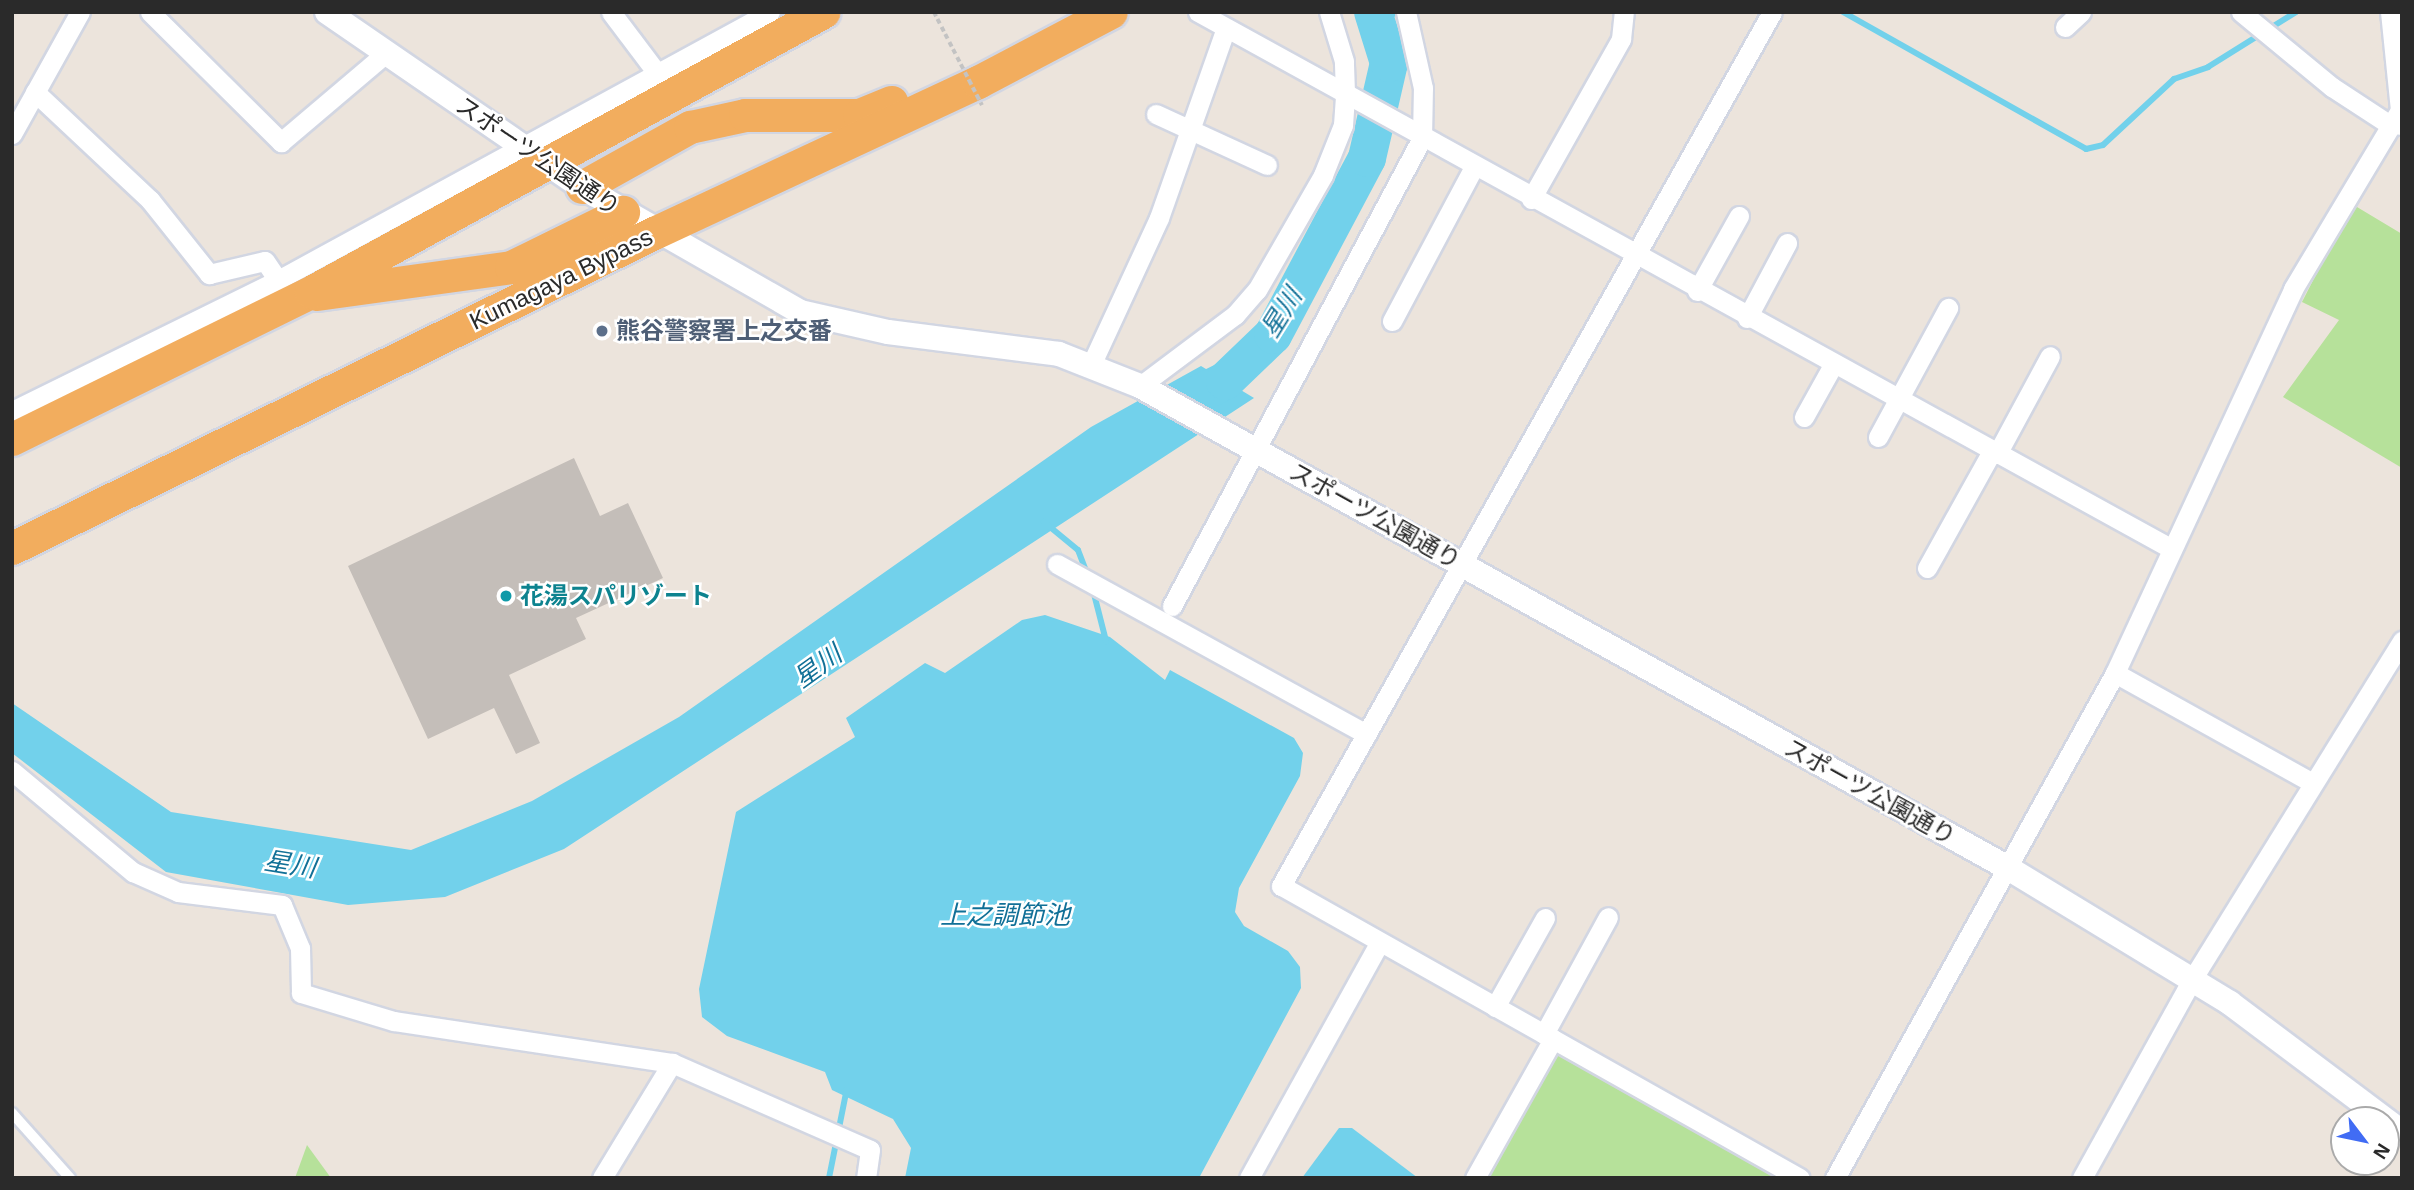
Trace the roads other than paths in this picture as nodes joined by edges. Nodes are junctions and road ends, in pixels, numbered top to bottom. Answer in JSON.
{"nodes":[{"id":1,"x":80,"y":12,"type":"edge"},
{"id":2,"x":150,"y":12,"type":"edge"},
{"id":3,"x":327,"y":12,"type":"edge"},
{"id":4,"x":611,"y":12,"type":"edge"},
{"id":5,"x":770,"y":12,"type":"edge"},
{"id":6,"x":823,"y":12,"type":"edge"},
{"id":7,"x":1111,"y":12,"type":"edge"},
{"id":8,"x":1198,"y":12,"type":"edge"},
{"id":9,"x":1329,"y":12,"type":"edge"},
{"id":10,"x":1624,"y":12,"type":"edge"},
{"id":11,"x":1772,"y":12,"type":"edge"},
{"id":12,"x":2081,"y":12,"type":"edge"},
{"id":13,"x":2390,"y":12,"type":"edge"},
{"id":14,"x":1407,"y":15,"type":"edge"},
{"id":15,"x":2247,"y":17,"type":"edge"},
{"id":16,"x":2065,"y":27,"type":"dead end"},
{"id":17,"x":1226,"y":28,"type":"junction"},
{"id":18,"x":386,"y":52,"type":"junction"},
{"id":19,"x":999,"y":71,"type":"junction"},
{"id":20,"x":657,"y":73,"type":"junction"},
{"id":21,"x":35,"y":92,"type":"junction"},
{"id":22,"x":1345,"y":93,"type":"junction"},
{"id":23,"x":1156,"y":114,"type":"dead end"},
{"id":24,"x":2395,"y":124,"type":"edge"},
{"id":25,"x":1190,"y":129,"type":"junction"},
{"id":26,"x":12,"y":134,"type":"edge"},
{"id":27,"x":1422,"y":138,"type":"junction"},
{"id":28,"x":534,"y":155,"type":"junction"},
{"id":29,"x":1267,"y":165,"type":"dead end"},
{"id":30,"x":1474,"y":167,"type":"junction"},
{"id":31,"x":582,"y":187,"type":"junction"},
{"id":32,"x":1531,"y":199,"type":"junction"},
{"id":33,"x":623,"y":212,"type":"junction"},
{"id":34,"x":1739,"y":216,"type":"dead end"},
{"id":35,"x":656,"y":232,"type":"junction"},
{"id":36,"x":1787,"y":243,"type":"dead end"},
{"id":37,"x":1635,"y":256,"type":"junction"},
{"id":38,"x":278,"y":280,"type":"junction"},
{"id":39,"x":1698,"y":291,"type":"junction"},
{"id":40,"x":311,"y":292,"type":"junction"},
{"id":41,"x":1948,"y":308,"type":"dead end"},
{"id":42,"x":1747,"y":318,"type":"junction"},
{"id":43,"x":1392,"y":321,"type":"dead end"},
{"id":44,"x":2050,"y":356,"type":"dead end"},
{"id":45,"x":1092,"y":363,"type":"junction"},
{"id":46,"x":1833,"y":365,"type":"junction"},
{"id":47,"x":1140,"y":386,"type":"junction"},
{"id":48,"x":1898,"y":400,"type":"junction"},
{"id":49,"x":12,"y":411,"type":"edge"},
{"id":50,"x":1804,"y":417,"type":"dead end"},
{"id":51,"x":1878,"y":437,"type":"dead end"},
{"id":52,"x":12,"y":439,"type":"edge"},
{"id":53,"x":1245,"y":445,"type":"junction"},
{"id":54,"x":1994,"y":452,"type":"junction"},
{"id":55,"x":12,"y":548,"type":"edge"},
{"id":56,"x":2170,"y":548,"type":"junction"},
{"id":57,"x":1461,"y":563,"type":"junction"},
{"id":58,"x":1057,"y":564,"type":"dead end"},
{"id":59,"x":1927,"y":568,"type":"dead end"},
{"id":60,"x":1172,"y":606,"type":"dead end"},
{"id":61,"x":2402,"y":641,"type":"edge"},
{"id":62,"x":2115,"y":673,"type":"junction"},
{"id":63,"x":1366,"y":734,"type":"junction"},
{"id":64,"x":12,"y":771,"type":"edge"},
{"id":65,"x":2311,"y":782,"type":"junction"},
{"id":66,"x":2008,"y":868,"type":"junction"},
{"id":67,"x":1608,"y":917,"type":"dead end"},
{"id":68,"x":1545,"y":918,"type":"dead end"},
{"id":69,"x":1379,"y":943,"type":"junction"},
{"id":70,"x":2193,"y":978,"type":"junction"},
{"id":71,"x":1495,"y":1007,"type":"junction"},
{"id":72,"x":1548,"y":1036,"type":"junction"},
{"id":73,"x":672,"y":1063,"type":"junction"},
{"id":74,"x":12,"y":1113,"type":"edge"},
{"id":75,"x":2402,"y":1132,"type":"edge"},
{"id":76,"x":70,"y":1178,"type":"edge"},
{"id":77,"x":602,"y":1178,"type":"edge"},
{"id":78,"x":866,"y":1178,"type":"edge"},
{"id":79,"x":1249,"y":1178,"type":"edge"},
{"id":80,"x":1475,"y":1178,"type":"edge"},
{"id":81,"x":1800,"y":1178,"type":"edge"},
{"id":82,"x":1835,"y":1178,"type":"edge"},
{"id":83,"x":2082,"y":1178,"type":"edge"}],
"edges":[{"from":1,"to":21,"type":"street"},
{"from":2,"to":18,"type":"street"},
{"from":3,"to":18,"type":"street","name":"スポーツ公園通り"},
{"from":4,"to":20,"type":"street"},
{"from":5,"to":20,"type":"street"},
{"from":6,"to":28,"type":"highway"},
{"from":7,"to":19,"type":"highway","name":"Kumagaya Bypass"},
{"from":8,"to":17,"type":"street"},
{"from":9,"to":22,"type":"street"},
{"from":10,"to":32,"type":"street"},
{"from":11,"to":37,"type":"street"},
{"from":12,"to":16,"type":"street"},
{"from":13,"to":24,"type":"street"},
{"from":14,"to":27,"type":"street"},
{"from":15,"to":24,"type":"street"},
{"from":17,"to":22,"type":"street"},
{"from":17,"to":25,"type":"street"},
{"from":18,"to":28,"type":"street","name":"スポーツ公園通り"},
{"from":19,"to":31,"type":"highway"},
{"from":19,"to":35,"type":"highway","name":"Kumagaya Bypass"},
{"from":20,"to":28,"type":"street"},
{"from":21,"to":26,"type":"street"},
{"from":21,"to":38,"type":"street"},
{"from":22,"to":27,"type":"street"},
{"from":22,"to":47,"type":"street"},
{"from":23,"to":25,"type":"street"},
{"from":24,"to":56,"type":"street"},
{"from":25,"to":29,"type":"street"},
{"from":25,"to":45,"type":"street"},
{"from":27,"to":30,"type":"street"},
{"from":27,"to":53,"type":"street"},
{"from":28,"to":31,"type":"street","name":"スポーツ公園通り"},
{"from":28,"to":38,"type":"street"},
{"from":28,"to":40,"type":"highway"},
{"from":30,"to":32,"type":"street"},
{"from":30,"to":43,"type":"street"},
{"from":31,"to":33,"type":"street","name":"スポーツ公園通り"},
{"from":32,"to":37,"type":"street"},
{"from":33,"to":35,"type":"street","name":"スポーツ公園通り"},
{"from":33,"to":40,"type":"highway"},
{"from":34,"to":39,"type":"street"},
{"from":35,"to":45,"type":"street","name":"スポーツ公園通り"},
{"from":35,"to":55,"type":"highway","name":"Kumagaya Bypass"},
{"from":36,"to":42,"type":"street"},
{"from":37,"to":39,"type":"street"},
{"from":37,"to":57,"type":"street"},
{"from":38,"to":49,"type":"street"},
{"from":39,"to":42,"type":"street"},
{"from":40,"to":52,"type":"highway"},
{"from":41,"to":48,"type":"street"},
{"from":42,"to":46,"type":"street"},
{"from":44,"to":54,"type":"street"},
{"from":45,"to":47,"type":"street","name":"スポーツ公園通り"},
{"from":46,"to":48,"type":"street"},
{"from":46,"to":50,"type":"street"},
{"from":47,"to":53,"type":"street","name":"スポーツ公園通り"},
{"from":48,"to":51,"type":"street"},
{"from":48,"to":54,"type":"street"},
{"from":53,"to":57,"type":"street","name":"スポーツ公園通り"},
{"from":53,"to":60,"type":"street"},
{"from":54,"to":56,"type":"street"},
{"from":54,"to":59,"type":"street"},
{"from":56,"to":62,"type":"street"},
{"from":57,"to":63,"type":"street"},
{"from":57,"to":66,"type":"street","name":"スポーツ公園通り"},
{"from":58,"to":63,"type":"street"},
{"from":61,"to":65,"type":"street"},
{"from":62,"to":65,"type":"street"},
{"from":62,"to":66,"type":"street"},
{"from":63,"to":69,"type":"street"},
{"from":64,"to":73,"type":"street"},
{"from":65,"to":70,"type":"street"},
{"from":66,"to":70,"type":"street","name":"スポーツ公園通り"},
{"from":66,"to":82,"type":"street"},
{"from":67,"to":72,"type":"street"},
{"from":68,"to":71,"type":"street"},
{"from":69,"to":71,"type":"street"},
{"from":69,"to":79,"type":"street"},
{"from":70,"to":75,"type":"street","name":"スポーツ公園通り"},
{"from":70,"to":83,"type":"street"},
{"from":71,"to":72,"type":"street"},
{"from":72,"to":80,"type":"street"},
{"from":72,"to":81,"type":"street"},
{"from":73,"to":77,"type":"street"},
{"from":73,"to":78,"type":"street"},
{"from":74,"to":76,"type":"lane"}]}
